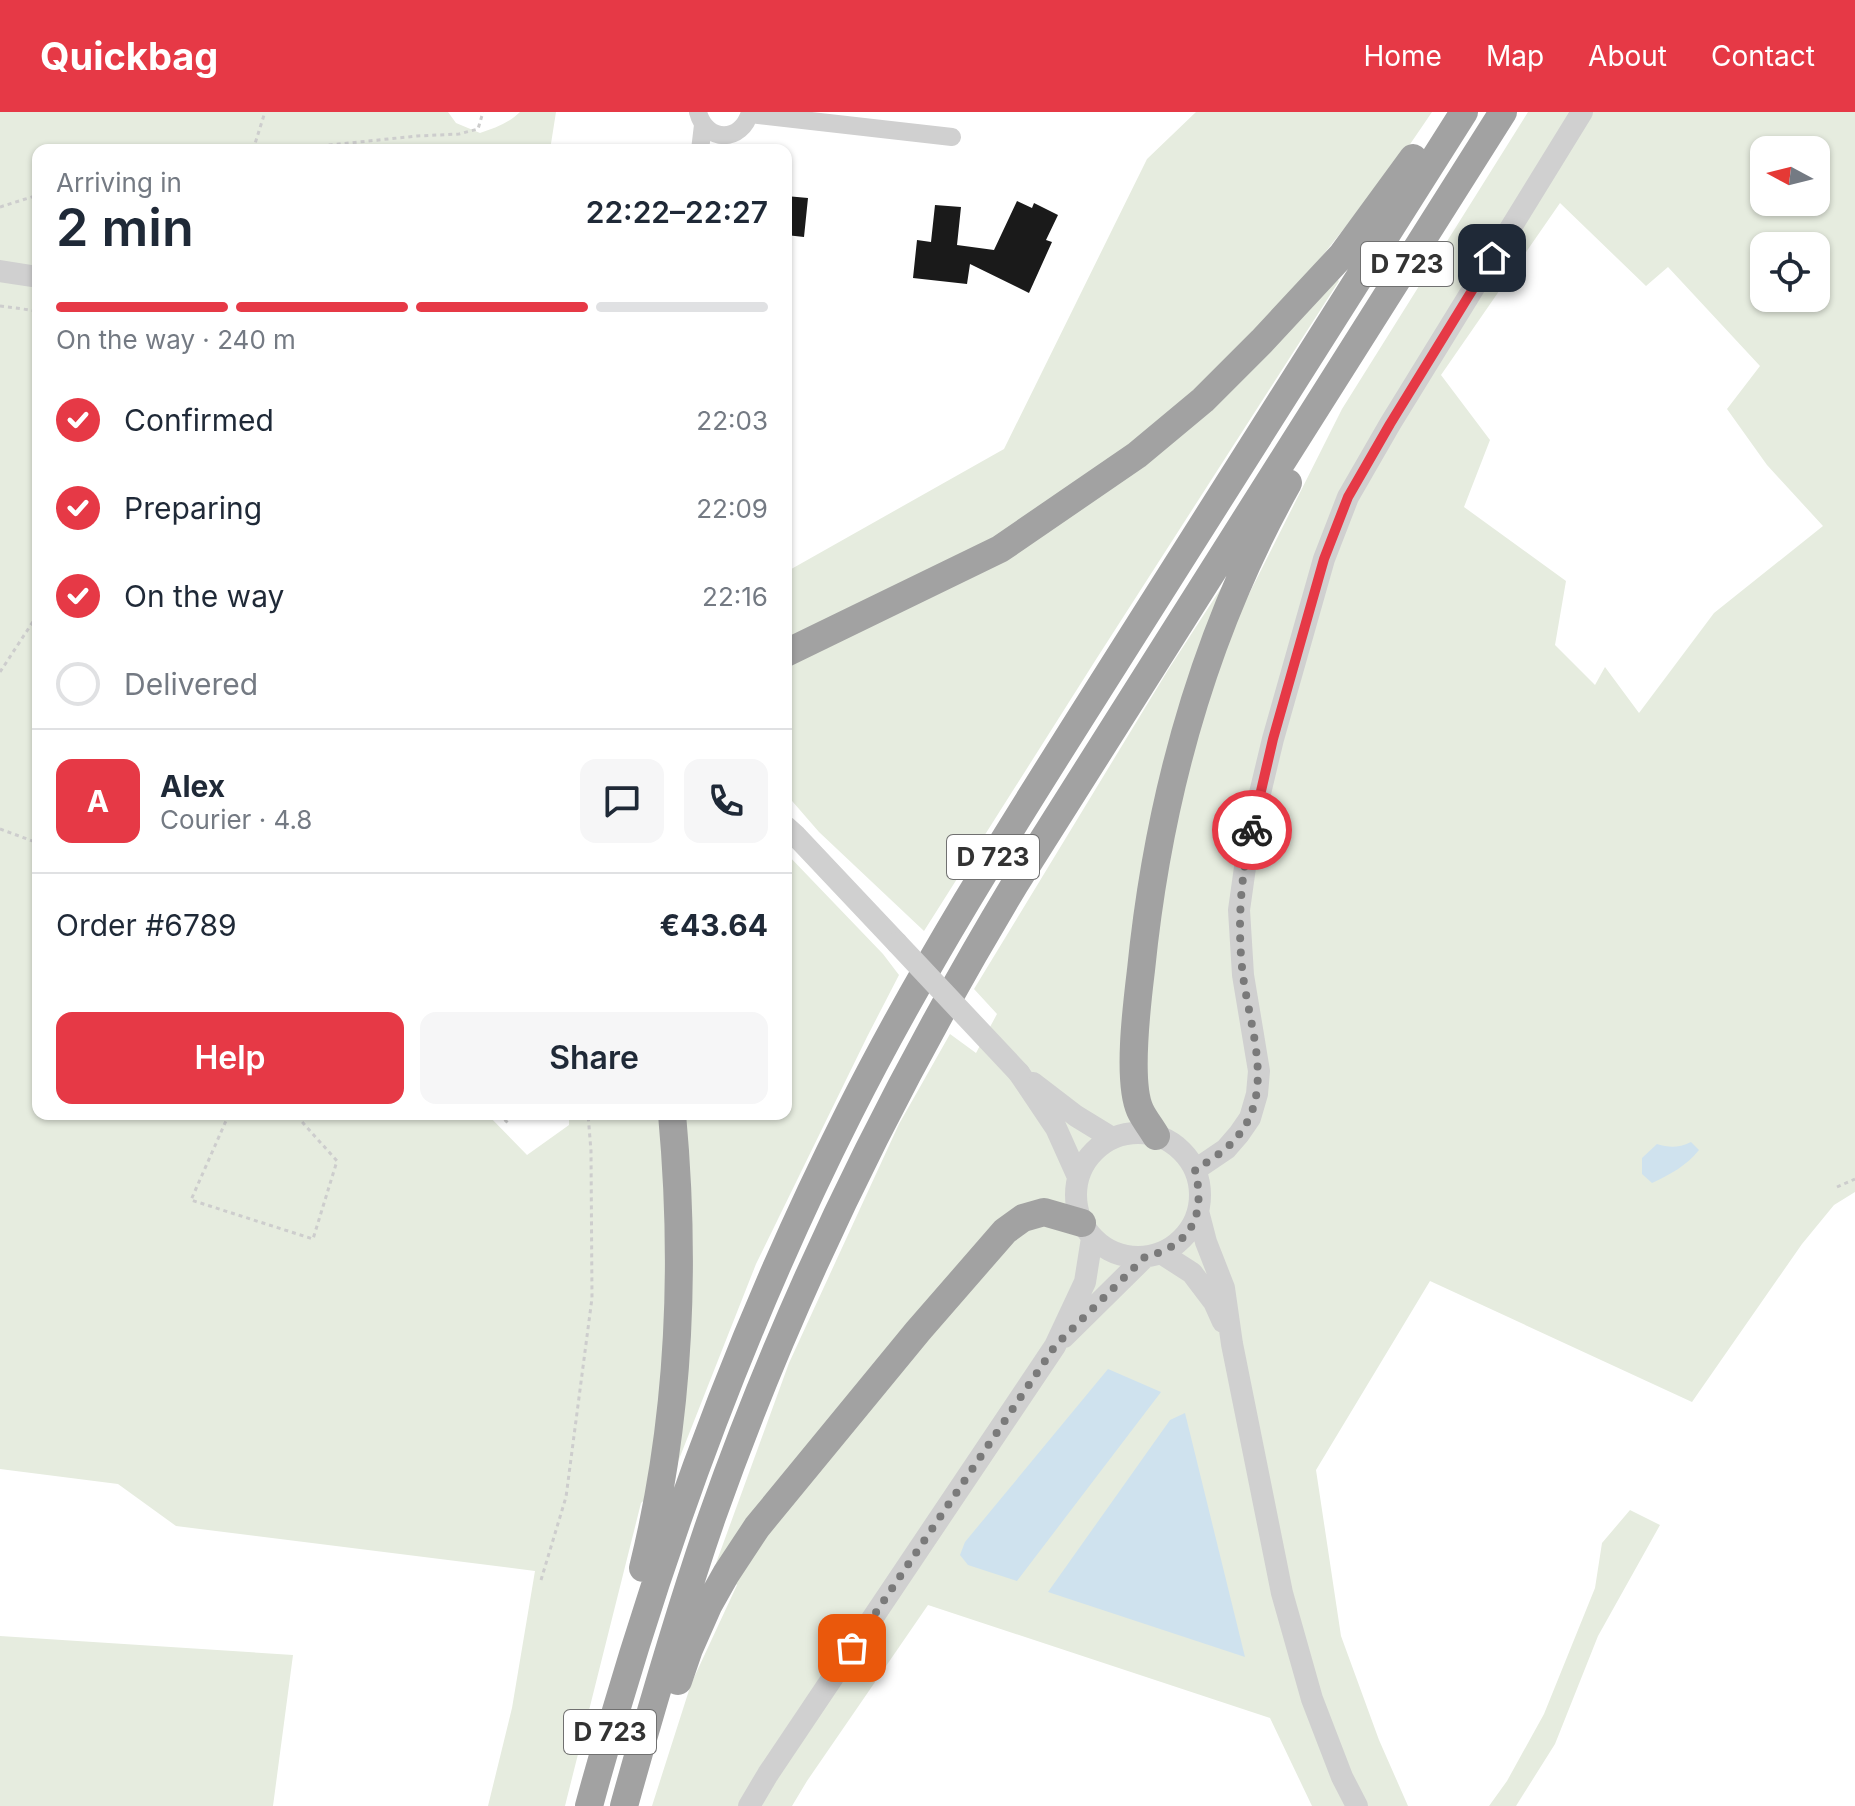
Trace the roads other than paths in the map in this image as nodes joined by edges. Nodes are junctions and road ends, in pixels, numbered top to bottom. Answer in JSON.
{"nodes":[{"id":1,"x":1446,"y":112,"type":"edge"},
{"id":2,"x":1464,"y":112,"type":"edge"},
{"id":3,"x":1503,"y":112,"type":"edge"},
{"id":4,"x":1582,"y":112,"type":"edge"},
{"id":5,"x":750,"y":113,"type":"edge"},
{"id":6,"x":700,"y":118,"type":"edge"},
{"id":7,"x":952,"y":137,"type":"dead end"},
{"id":8,"x":730,"y":142,"type":"edge"},
{"id":9,"x":700,"y":144,"type":"edge"},
{"id":10,"x":0,"y":271,"type":"edge"},
{"id":11,"x":32,"y":275,"type":"edge"},
{"id":12,"x":1311,"y":415,"type":"junction"},
{"id":13,"x":792,"y":650,"type":"edge"},
{"id":14,"x":792,"y":831,"type":"edge"},
{"id":15,"x":1019,"y":1073,"type":"junction"},
{"id":16,"x":672,"y":1120,"type":"edge"},
{"id":17,"x":1156,"y":1136,"type":"junction"},
{"id":18,"x":1112,"y":1138,"type":"junction"},
{"id":19,"x":1195,"y":1170,"type":"junction"},
{"id":20,"x":1078,"y":1177,"type":"junction"},
{"id":21,"x":1198,"y":1211,"type":"junction"},
{"id":22,"x":1087,"y":1230,"type":"junction"},
{"id":23,"x":1153,"y":1255,"type":"junction"},
{"id":24,"x":1232,"y":1344,"type":"junction"},
{"id":25,"x":1055,"y":1346,"type":"junction"},
{"id":26,"x":631,"y":1658,"type":"junction"},
{"id":27,"x":625,"y":1802,"type":"edge"},
{"id":28,"x":589,"y":1806,"type":"edge"},
{"id":29,"x":749,"y":1806,"type":"edge"},
{"id":30,"x":1357,"y":1806,"type":"edge"}],
"edges":[{"from":1,"to":13,"type":"highway"},
{"from":2,"to":26,"type":"highway","number":"D 723"},
{"from":3,"to":12,"type":"highway","number":"D 723"},
{"from":4,"to":19,"type":"street"},
{"from":5,"to":7,"type":"street"},
{"from":5,"to":8,"type":"street"},
{"from":6,"to":8,"type":"street"},
{"from":6,"to":9,"type":"street"},
{"from":10,"to":11,"type":"street"},
{"from":12,"to":17,"type":"highway"},
{"from":12,"to":27,"type":"highway","number":"D 723"},
{"from":14,"to":15,"type":"street","bridge":true},
{"from":15,"to":18,"type":"street"},
{"from":15,"to":20,"type":"street"},
{"from":16,"to":26,"type":"highway"},
{"from":17,"to":18,"type":"street"},
{"from":17,"to":19,"type":"street"},
{"from":18,"to":20,"type":"street"},
{"from":19,"to":21,"type":"street"},
{"from":20,"to":22,"type":"street"},
{"from":21,"to":23,"type":"street"},
{"from":21,"to":24,"type":"street"},
{"from":22,"to":23,"type":"street"},
{"from":22,"to":25,"type":"street"},
{"from":22,"to":27,"type":"highway"},
{"from":23,"to":24,"type":"street"},
{"from":23,"to":25,"type":"street"},
{"from":24,"to":30,"type":"street"},
{"from":25,"to":29,"type":"street"},
{"from":26,"to":28,"type":"highway","number":"D 723"}]}
